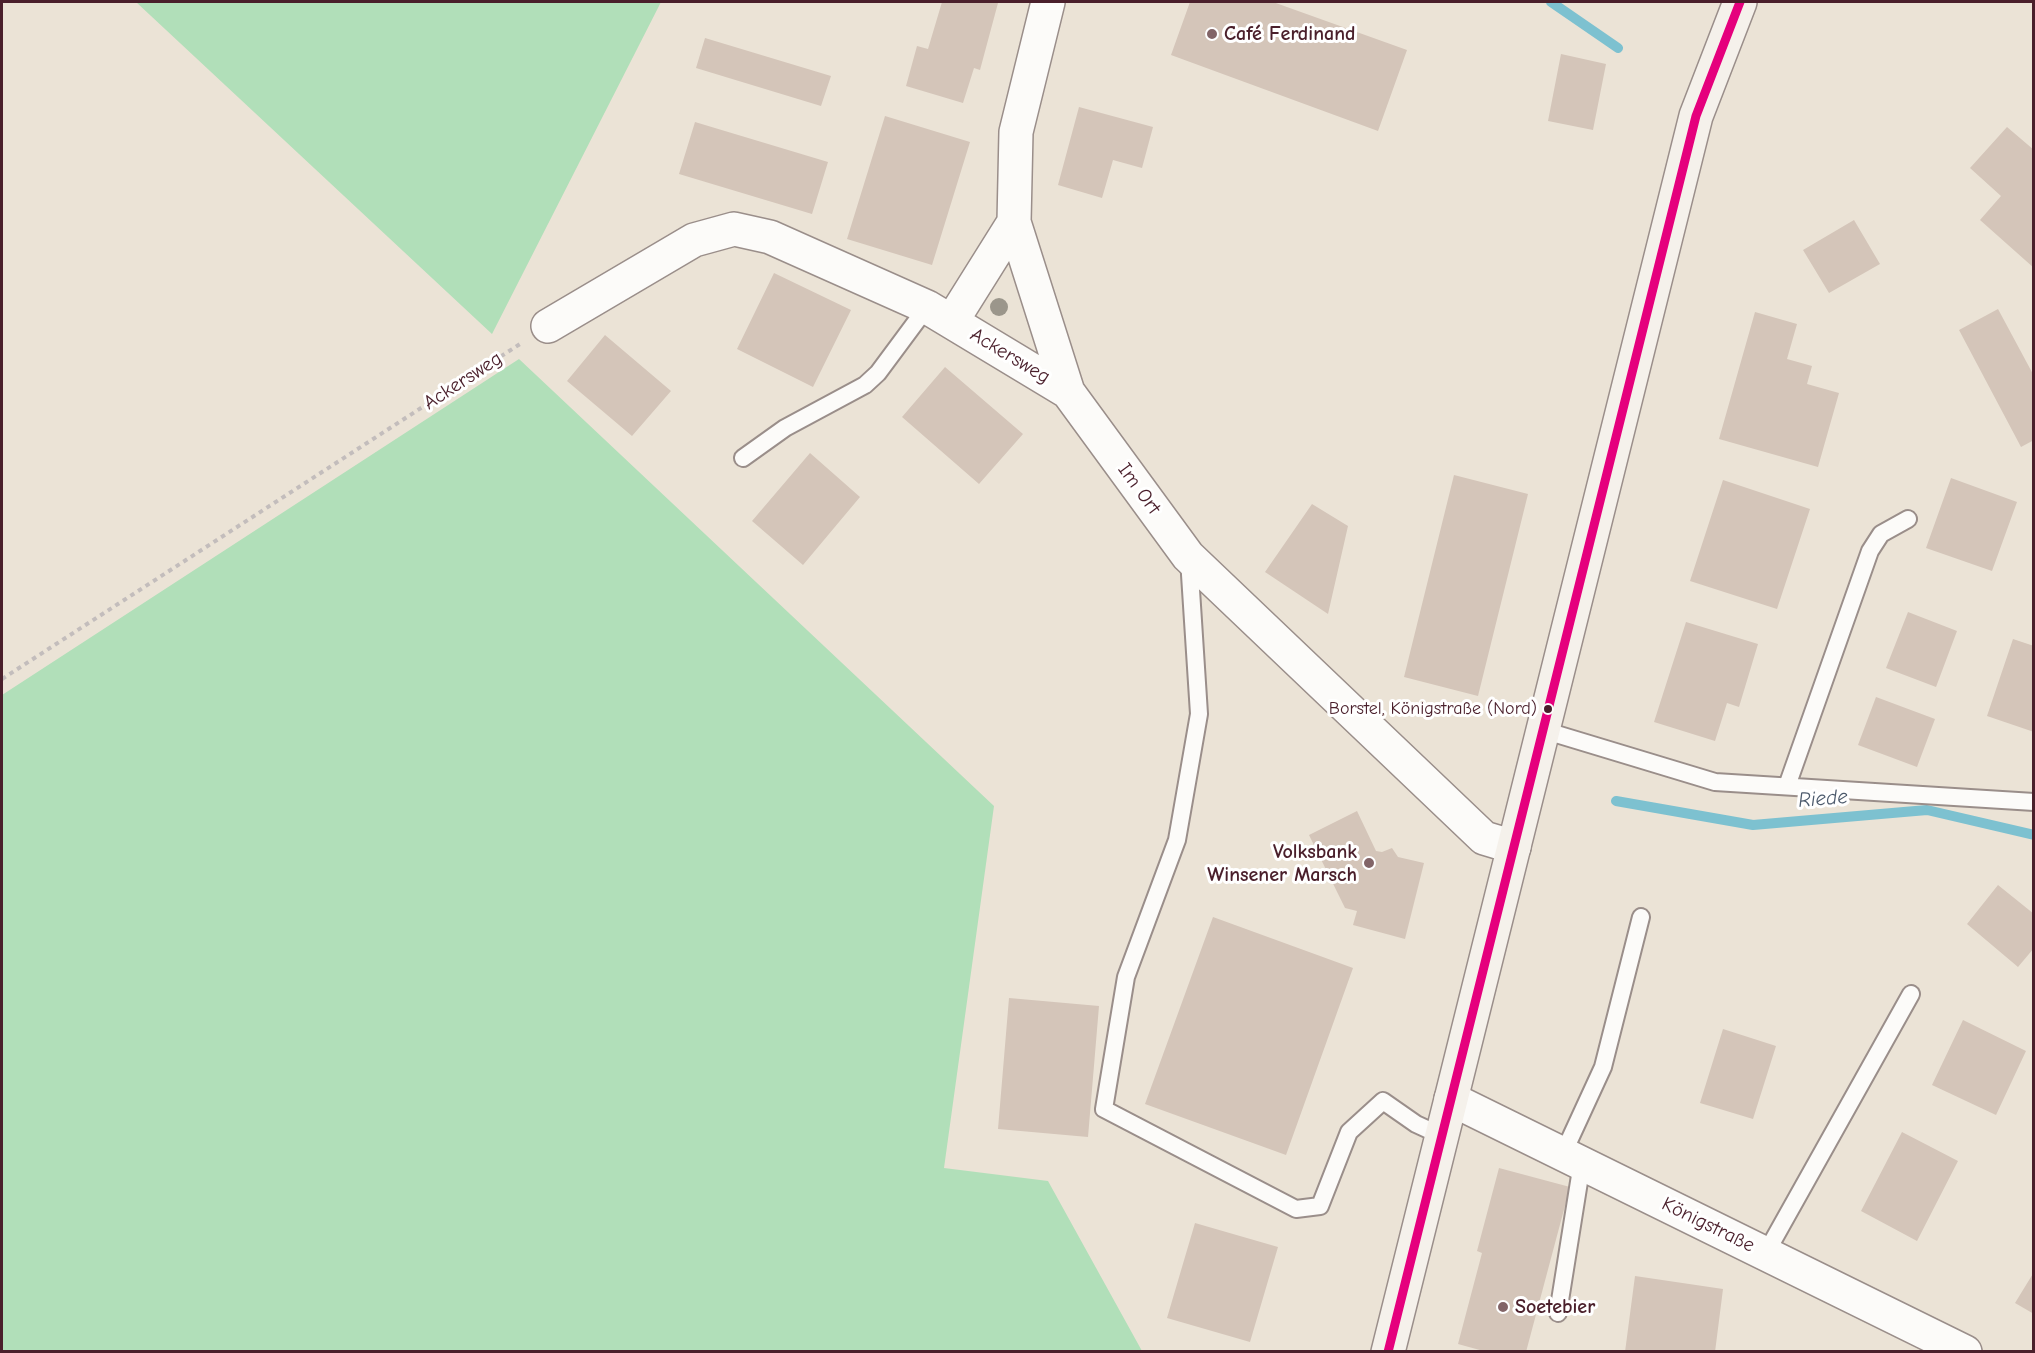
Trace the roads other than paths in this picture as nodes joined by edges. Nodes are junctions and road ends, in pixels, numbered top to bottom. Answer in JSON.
{"nodes":[{"id":1,"x":1048,"y":2,"type":"edge"},
{"id":2,"x":1740,"y":2,"type":"edge"},
{"id":3,"x":1014,"y":222,"type":"junction"},
{"id":4,"x":940,"y":314,"type":"junction"},
{"id":5,"x":548,"y":326,"type":"road end"},
{"id":6,"x":1068,"y":392,"type":"junction"},
{"id":7,"x":743,"y":458,"type":"dead end"},
{"id":8,"x":1908,"y":519,"type":"dead end"},
{"id":9,"x":1188,"y":556,"type":"junction"},
{"id":10,"x":1543,"y":730,"type":"junction"},
{"id":11,"x":1787,"y":786,"type":"junction"},
{"id":12,"x":2034,"y":802,"type":"edge"},
{"id":13,"x":1514,"y":847,"type":"junction"},
{"id":14,"x":1641,"y":917,"type":"dead end"},
{"id":15,"x":1911,"y":994,"type":"dead end"},
{"id":16,"x":1451,"y":1099,"type":"junction"},
{"id":17,"x":1442,"y":1136,"type":"junction"},
{"id":18,"x":1573,"y":1159,"type":"junction"},
{"id":19,"x":1766,"y":1254,"type":"junction"},
{"id":20,"x":1558,"y":1313,"type":"dead end"},
{"id":21,"x":1906,"y":1338,"type":"edge"},
{"id":22,"x":1388,"y":1352,"type":"edge"},
{"id":23,"x":1965,"y":1352,"type":"edge"}],
"edges":[{"from":1,"to":3,"type":"street","name":"Im Ort"},
{"from":2,"to":10,"type":"main road"},
{"from":3,"to":4,"type":"street","name":"Ackersweg"},
{"from":3,"to":6,"type":"street","name":"Im Ort"},
{"from":4,"to":5,"type":"street","name":"Ackersweg"},
{"from":4,"to":6,"type":"street","name":"Ackersweg"},
{"from":4,"to":7,"type":"lane"},
{"from":6,"to":9,"type":"street","name":"Im Ort"},
{"from":8,"to":11,"type":"lane"},
{"from":9,"to":13,"type":"street","name":"Im Ort"},
{"from":9,"to":17,"type":"lane"},
{"from":10,"to":11,"type":"lane"},
{"from":10,"to":13,"type":"main road"},
{"from":11,"to":12,"type":"lane"},
{"from":13,"to":16,"type":"main road"},
{"from":14,"to":18,"type":"lane"},
{"from":15,"to":19,"type":"lane"},
{"from":16,"to":17,"type":"main road"},
{"from":16,"to":18,"type":"street","name":"Königstraße"},
{"from":17,"to":22,"type":"main road"},
{"from":18,"to":19,"type":"street","name":"Königstraße"},
{"from":18,"to":20,"type":"lane"},
{"from":19,"to":21,"type":"street","name":"Königstraße"},
{"from":21,"to":23,"type":"street","name":"Königstraße"}]}
